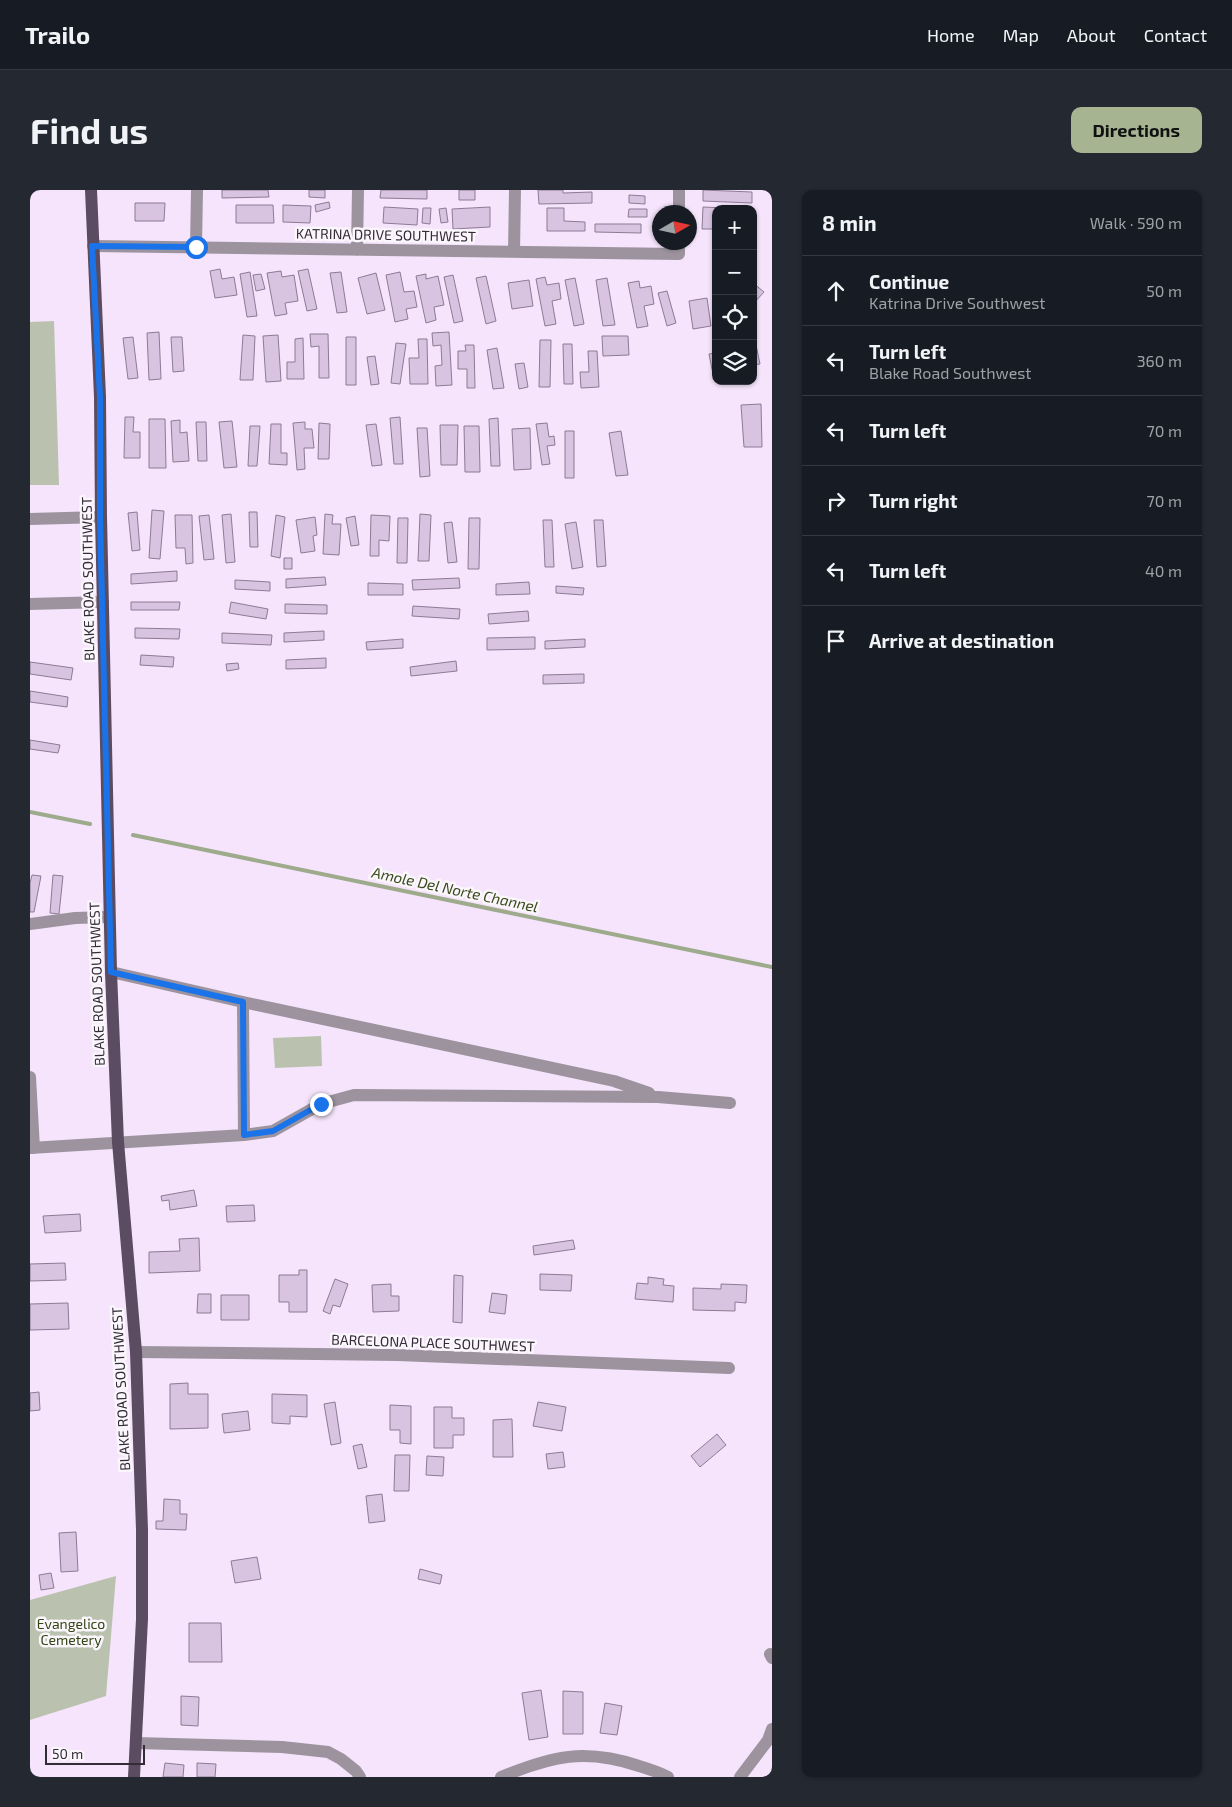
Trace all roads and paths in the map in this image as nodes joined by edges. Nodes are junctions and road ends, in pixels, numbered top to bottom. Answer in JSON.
{"nodes":[{"id":1,"x":91,"y":190,"type":"edge"},
{"id":2,"x":198,"y":190,"type":"edge"},
{"id":3,"x":358,"y":190,"type":"edge"},
{"id":4,"x":515,"y":190,"type":"edge"},
{"id":5,"x":679,"y":190,"type":"edge"},
{"id":6,"x":679,"y":205,"type":"edge"},
{"id":7,"x":92,"y":246,"type":"junction"},
{"id":8,"x":196,"y":247,"type":"junction"},
{"id":9,"x":652,"y":249,"type":"edge"},
{"id":10,"x":357,"y":250,"type":"junction"},
{"id":11,"x":514,"y":252,"type":"junction"},
{"id":12,"x":100,"y":517,"type":"junction"},
{"id":13,"x":30,"y":518,"type":"edge"},
{"id":14,"x":103,"y":602,"type":"junction"},
{"id":15,"x":30,"y":604,"type":"edge"},
{"id":16,"x":109,"y":917,"type":"junction"},
{"id":17,"x":30,"y":924,"type":"edge"},
{"id":18,"x":111,"y":972,"type":"junction"},
{"id":19,"x":243,"y":1002,"type":"junction"},
{"id":20,"x":30,"y":1078,"type":"edge"},
{"id":21,"x":658,"y":1097,"type":"junction"},
{"id":22,"x":730,"y":1103,"type":"dead end"},
{"id":23,"x":244,"y":1135,"type":"junction"},
{"id":24,"x":118,"y":1142,"type":"junction"},
{"id":25,"x":32,"y":1148,"type":"edge"},
{"id":26,"x":136,"y":1352,"type":"junction"},
{"id":27,"x":729,"y":1368,"type":"dead end"},
{"id":28,"x":772,"y":1729,"type":"edge"},
{"id":29,"x":136,"y":1743,"type":"junction"},
{"id":30,"x":134,"y":1777,"type":"edge"},
{"id":31,"x":360,"y":1777,"type":"edge"},
{"id":32,"x":501,"y":1777,"type":"edge"},
{"id":33,"x":668,"y":1777,"type":"edge"},
{"id":34,"x":740,"y":1777,"type":"edge"}],
"edges":[{"from":1,"to":7,"type":"main road","name":"BLAKE ROAD SOUTHWEST"},
{"from":2,"to":8,"type":"street"},
{"from":3,"to":10,"type":"street"},
{"from":4,"to":11,"type":"street"},
{"from":5,"to":6,"type":"street"},
{"from":7,"to":8,"type":"street","name":"KATRINA DRIVE SOUTHWEST"},
{"from":7,"to":12,"type":"main road","name":"BLAKE ROAD SOUTHWEST"},
{"from":8,"to":10,"type":"street","name":"KATRINA DRIVE SOUTHWEST"},
{"from":9,"to":11,"type":"street","name":"KATRINA DRIVE SOUTHWEST"},
{"from":10,"to":11,"type":"street","name":"KATRINA DRIVE SOUTHWEST"},
{"from":12,"to":13,"type":"street"},
{"from":12,"to":14,"type":"main road","name":"BLAKE ROAD SOUTHWEST"},
{"from":14,"to":15,"type":"street"},
{"from":14,"to":16,"type":"main road","name":"BLAKE ROAD SOUTHWEST"},
{"from":16,"to":17,"type":"street"},
{"from":16,"to":18,"type":"main road","name":"BLAKE ROAD SOUTHWEST"},
{"from":18,"to":19,"type":"street"},
{"from":18,"to":24,"type":"main road","name":"BLAKE ROAD SOUTHWEST"},
{"from":19,"to":21,"type":"street"},
{"from":19,"to":23,"type":"street"},
{"from":20,"to":25,"type":"street"},
{"from":21,"to":22,"type":"street"},
{"from":21,"to":23,"type":"street"},
{"from":23,"to":24,"type":"street"},
{"from":24,"to":25,"type":"street"},
{"from":24,"to":26,"type":"main road","name":"BLAKE ROAD SOUTHWEST"},
{"from":26,"to":27,"type":"street","name":"BARCELONA PLACE SOUTHWEST"},
{"from":26,"to":29,"type":"main road","name":"BLAKE ROAD SOUTHWEST"},
{"from":28,"to":34,"type":"street"},
{"from":29,"to":30,"type":"main road","name":"BLAKE ROAD SOUTHWEST"},
{"from":29,"to":31,"type":"street"},
{"from":32,"to":33,"type":"street"}]}
